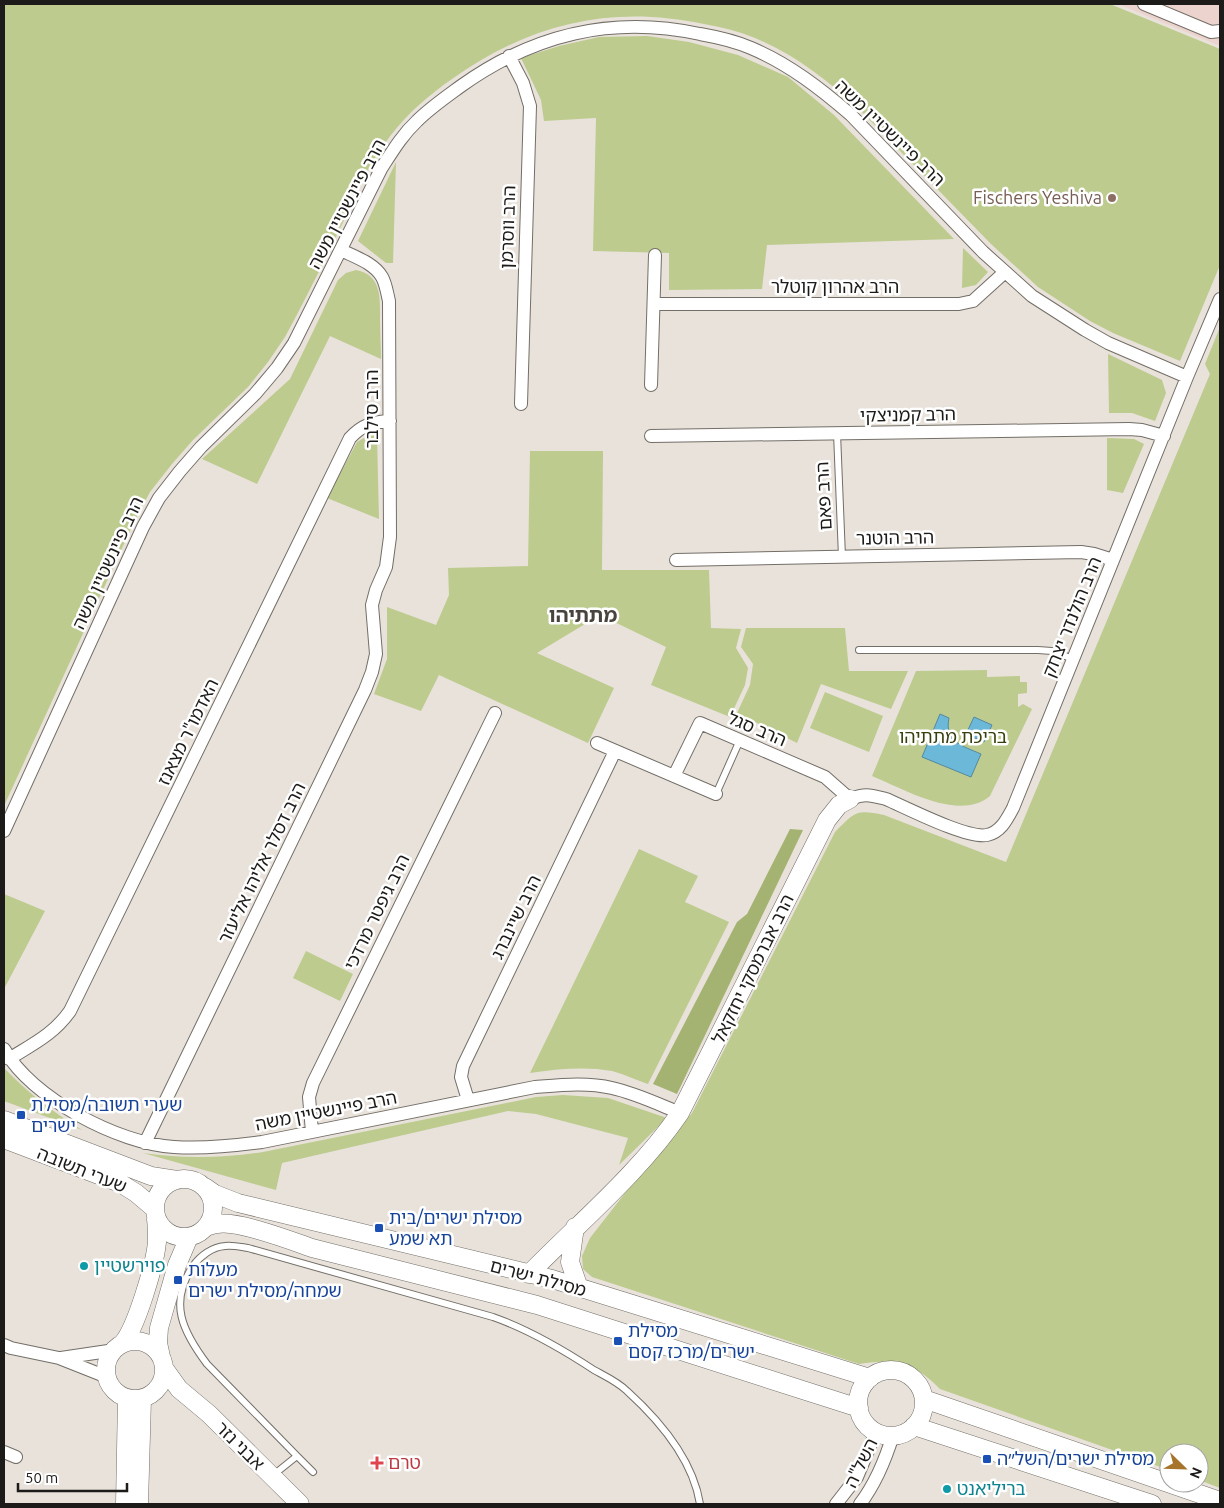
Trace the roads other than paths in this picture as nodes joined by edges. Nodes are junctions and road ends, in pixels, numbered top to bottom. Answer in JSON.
{"nodes":[{"id":1,"x":1144,"y":4,"type":"edge"},
{"id":2,"x":1220,"y":31,"type":"edge"},
{"id":3,"x":509,"y":56,"type":"junction"},
{"id":4,"x":341,"y":250,"type":"junction"},
{"id":5,"x":655,"y":255,"type":"dead end"},
{"id":6,"x":1006,"y":272,"type":"junction"},
{"id":7,"x":1220,"y":299,"type":"edge"},
{"id":8,"x":654,"y":304,"type":"junction"},
{"id":9,"x":1187,"y":377,"type":"junction"},
{"id":10,"x":651,"y":385,"type":"dead end"},
{"id":11,"x":521,"y":404,"type":"dead end"},
{"id":12,"x":390,"y":421,"type":"junction"},
{"id":13,"x":837,"y":433,"type":"junction"},
{"id":14,"x":651,"y":436,"type":"dead end"},
{"id":15,"x":1164,"y":436,"type":"junction"},
{"id":16,"x":842,"y":557,"type":"junction"},
{"id":17,"x":676,"y":560,"type":"dead end"},
{"id":18,"x":1114,"y":560,"type":"junction"},
{"id":19,"x":376,"y":590,"type":"joint"},
{"id":20,"x":859,"y":650,"type":"dead end"},
{"id":21,"x":1073,"y":659,"type":"junction"},
{"id":22,"x":495,"y":713,"type":"dead end"},
{"id":23,"x":740,"y":740,"type":"junction"},
{"id":24,"x":596,"y":743,"type":"dead end"},
{"id":25,"x":615,"y":751,"type":"junction"},
{"id":26,"x":674,"y":776,"type":"junction"},
{"id":27,"x":716,"y":794,"type":"joint"},
{"id":28,"x":850,"y":799,"type":"junction"},
{"id":29,"x":4,"y":831,"type":"edge"},
{"id":30,"x":6,"y":1054,"type":"edge"},
{"id":31,"x":468,"y":1100,"type":"junction"},
{"id":32,"x":680,"y":1113,"type":"junction"},
{"id":33,"x":4,"y":1120,"type":"edge"},
{"id":34,"x":312,"y":1132,"type":"junction"},
{"id":35,"x":4,"y":1139,"type":"edge"},
{"id":36,"x":145,"y":1143,"type":"junction"},
{"id":37,"x":177,"y":1180,"type":"junction"},
{"id":38,"x":205,"y":1187,"type":"junction"},
{"id":39,"x":156,"y":1214,"type":"junction"},
{"id":40,"x":206,"y":1227,"type":"junction"},
{"id":41,"x":575,"y":1227,"type":"junction"},
{"id":42,"x":189,"y":1237,"type":"junction"},
{"id":43,"x":529,"y":1274,"type":"junction"},
{"id":44,"x":579,"y":1288,"type":"junction"},
{"id":45,"x":4,"y":1345,"type":"edge"},
{"id":46,"x":119,"y":1347,"type":"junction"},
{"id":47,"x":59,"y":1358,"type":"junction"},
{"id":48,"x":163,"y":1362,"type":"junction"},
{"id":49,"x":107,"y":1377,"type":"junction"},
{"id":50,"x":870,"y":1378,"type":"junction"},
{"id":51,"x":180,"y":1388,"type":"junction"},
{"id":52,"x":158,"y":1389,"type":"junction"},
{"id":53,"x":134,"y":1398,"type":"junction"},
{"id":54,"x":924,"y":1399,"type":"junction"},
{"id":55,"x":859,"y":1408,"type":"junction"},
{"id":56,"x":914,"y":1426,"type":"junction"},
{"id":57,"x":884,"y":1433,"type":"junction"},
{"id":58,"x":4,"y":1452,"type":"edge"},
{"id":59,"x":297,"y":1456,"type":"junction"},
{"id":60,"x":16,"y":1457,"type":"dead end"},
{"id":61,"x":313,"y":1472,"type":"dead end"},
{"id":62,"x":271,"y":1477,"type":"junction"},
{"id":63,"x":1220,"y":1501,"type":"edge"},
{"id":64,"x":863,"y":1503,"type":"edge"},
{"id":65,"x":125,"y":1504,"type":"edge"},
{"id":66,"x":138,"y":1504,"type":"edge"},
{"id":67,"x":300,"y":1504,"type":"edge"},
{"id":68,"x":700,"y":1504,"type":"edge"},
{"id":69,"x":836,"y":1504,"type":"edge"},
{"id":70,"x":1152,"y":1504,"type":"edge"}],
"edges":[{"from":1,"to":2,"type":"street"},
{"from":3,"to":4,"type":"street","name":"הרב פיינשטיין משה"},
{"from":3,"to":6,"type":"street","name":"הרב פיינשטיין משה"},
{"from":3,"to":11,"type":"street","name":"הרב ווסרמן"},
{"from":4,"to":12,"type":"street","name":"הרב סילבר"},
{"from":4,"to":29,"type":"street","name":"הרב פיינשטיין משה"},
{"from":5,"to":8,"type":"street"},
{"from":6,"to":8,"type":"street","name":"הרב אהרון קוטלר"},
{"from":6,"to":9,"type":"street","name":"הרב פיינשטיין משה"},
{"from":7,"to":9,"type":"street","name":"הרב הולנדר יצחק"},
{"from":8,"to":10,"type":"street"},
{"from":9,"to":15,"type":"street","name":"הרב הולנדר יצחק"},
{"from":12,"to":19,"type":"street","name":"הרב סילבר"},
{"from":12,"to":30,"type":"street","name":"האדמו\"ר מצאנז"},
{"from":13,"to":14,"type":"street","name":"הרב קמניצקי"},
{"from":13,"to":15,"type":"street","name":"הרב קמניצקי"},
{"from":13,"to":16,"type":"lane","name":"הרב פאם"},
{"from":15,"to":18,"type":"street","name":"הרב הולנדר יצחק"},
{"from":16,"to":17,"type":"street","name":"הרב הוטנר"},
{"from":16,"to":18,"type":"street","name":"הרב הוטנר"},
{"from":18,"to":21,"type":"street","name":"הרב הולנדר יצחק"},
{"from":19,"to":36,"type":"street","name":"הרב דסלר אליהו אליעזר"},
{"from":20,"to":21,"type":"lane"},
{"from":21,"to":28,"type":"street","name":"הרב הולנדר יצחק"},
{"from":22,"to":34,"type":"street","name":"הרב גיפטר מרדכי"},
{"from":23,"to":26,"type":"street","name":"הרב סגל"},
{"from":23,"to":27,"type":"lane"},
{"from":23,"to":28,"type":"street","name":"הרב סגל"},
{"from":24,"to":25,"type":"street"},
{"from":25,"to":26,"type":"street"},
{"from":25,"to":31,"type":"street","name":"הרב שיינברג"},
{"from":26,"to":27,"type":"street"},
{"from":28,"to":32,"type":"street","name":"הרב אברמסקי יחזקאל"},
{"from":30,"to":36,"type":"street","name":"הרב פיינשטיין משה"},
{"from":31,"to":32,"type":"street","name":"הרב פיינשטיין משה"},
{"from":31,"to":34,"type":"street","name":"הרב פיינשטיין משה"},
{"from":32,"to":41,"type":"street","name":"הרב אברמסקי יחזקאל"},
{"from":33,"to":37,"type":"street","name":"שערי תשובה"},
{"from":34,"to":36,"type":"street","name":"הרב פיינשטיין משה"},
{"from":35,"to":39,"type":"street","name":"שערי תשובה"},
{"from":37,"to":38,"type":"street"},
{"from":37,"to":39,"type":"street"},
{"from":38,"to":40,"type":"street"},
{"from":38,"to":43,"type":"street","name":"מסילת ישרים"},
{"from":39,"to":42,"type":"street"},
{"from":39,"to":46,"type":"street"},
{"from":40,"to":42,"type":"street"},
{"from":40,"to":55,"type":"street","name":"מסילת ישרים"},
{"from":41,"to":43,"type":"street","name":"הרב אברמסקי יחזקאל"},
{"from":41,"to":44,"type":"street"},
{"from":42,"to":48,"type":"street"},
{"from":43,"to":44,"type":"street","name":"מסילת ישרים"},
{"from":44,"to":50,"type":"street","name":"מסילת ישרים"},
{"from":45,"to":47,"type":"street"},
{"from":46,"to":47,"type":"street"},
{"from":46,"to":48,"type":"street"},
{"from":46,"to":49,"type":"street"},
{"from":47,"to":49,"type":"street"},
{"from":48,"to":51,"type":"street","name":"אבני נזר"},
{"from":48,"to":52,"type":"street"},
{"from":49,"to":53,"type":"street"},
{"from":50,"to":54,"type":"street"},
{"from":50,"to":55,"type":"street"},
{"from":51,"to":52,"type":"street"},
{"from":51,"to":62,"type":"street","name":"אבני נזר"},
{"from":52,"to":53,"type":"street"},
{"from":53,"to":65,"type":"street"},
{"from":53,"to":66,"type":"street"},
{"from":54,"to":56,"type":"street"},
{"from":54,"to":63,"type":"street"},
{"from":55,"to":57,"type":"street"},
{"from":56,"to":57,"type":"street"},
{"from":56,"to":70,"type":"street"},
{"from":57,"to":64,"type":"street","name":"השל\"ה"},
{"from":57,"to":69,"type":"street"},
{"from":58,"to":60,"type":"street"},
{"from":59,"to":61,"type":"lane"},
{"from":59,"to":62,"type":"lane"},
{"from":59,"to":68,"type":"lane"},
{"from":62,"to":67,"type":"street","name":"אבני נזר"}]}
